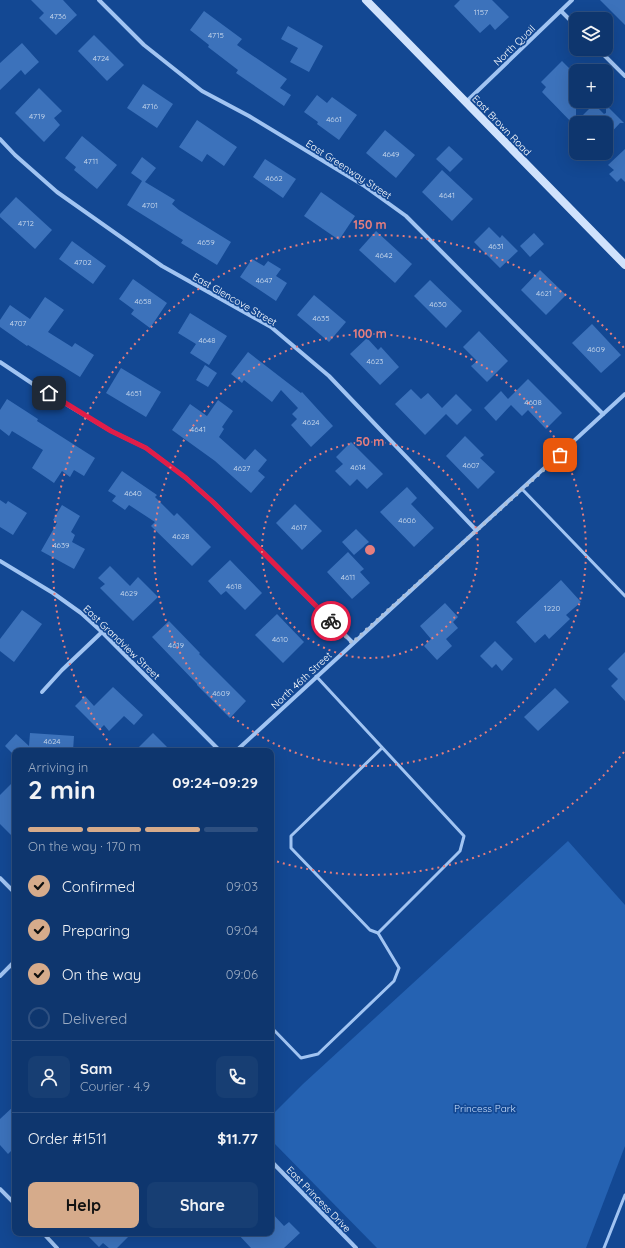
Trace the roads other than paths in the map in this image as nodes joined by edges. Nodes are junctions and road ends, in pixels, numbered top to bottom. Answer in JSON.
{"nodes":[{"id":1,"x":99,"y":0,"type":"edge"},
{"id":2,"x":366,"y":0,"type":"edge"},
{"id":3,"x":572,"y":0,"type":"edge"},
{"id":4,"x":561,"y":11,"type":"junction"},
{"id":5,"x":569,"y":19,"type":"edge"},
{"id":6,"x":605,"y":56,"type":"edge"},
{"id":7,"x":625,"y":76,"type":"edge"},
{"id":8,"x":466,"y":102,"type":"junction"},
{"id":9,"x":0,"y":139,"type":"edge"},
{"id":10,"x":625,"y":265,"type":"edge"},
{"id":11,"x":0,"y":362,"type":"edge"},
{"id":12,"x":625,"y":394,"type":"edge"},
{"id":13,"x":603,"y":414,"type":"junction"},
{"id":14,"x":522,"y":489,"type":"junction"},
{"id":15,"x":476,"y":530,"type":"junction"},
{"id":16,"x":0,"y":561,"type":"edge"},
{"id":17,"x":625,"y":596,"type":"edge"},
{"id":18,"x":102,"y":632,"type":"junction"},
{"id":19,"x":352,"y":643,"type":"junction"},
{"id":20,"x":316,"y":676,"type":"junction"},
{"id":21,"x":42,"y":692,"type":"dead end"},
{"id":22,"x":217,"y":748,"type":"edge"},
{"id":23,"x":239,"y":748,"type":"edge"},
{"id":24,"x":382,"y":748,"type":"junction"},
{"id":25,"x":0,"y":878,"type":"edge"},
{"id":26,"x":12,"y":890,"type":"edge"},
{"id":27,"x":378,"y":934,"type":"junction"},
{"id":28,"x":12,"y":964,"type":"edge"},
{"id":29,"x":0,"y":976,"type":"edge"},
{"id":30,"x":274,"y":1030,"type":"edge"},
{"id":31,"x":274,"y":1164,"type":"edge"},
{"id":32,"x":0,"y":1189,"type":"edge"},
{"id":33,"x":625,"y":1195,"type":"edge"},
{"id":34,"x":12,"y":1201,"type":"edge"},
{"id":35,"x":46,"y":1236,"type":"edge"},
{"id":36,"x":57,"y":1248,"type":"edge"},
{"id":37,"x":356,"y":1248,"type":"edge"},
{"id":38,"x":604,"y":1248,"type":"edge"}],
"edges":[{"from":1,"to":13,"type":"street","name":"East Greenway Street"},
{"from":2,"to":8,"type":"main road","name":"East Brown Road"},
{"from":3,"to":4,"type":"street","name":"North Quail"},
{"from":4,"to":5,"type":"street"},
{"from":4,"to":8,"type":"street","name":"North Quail"},
{"from":6,"to":7,"type":"street"},
{"from":8,"to":10,"type":"main road","name":"East Brown Road"},
{"from":9,"to":15,"type":"street","name":"East Glencove Street"},
{"from":11,"to":19,"type":"street"},
{"from":12,"to":13,"type":"street","name":"North 46th Street"},
{"from":13,"to":14,"type":"street","name":"North 46th Street"},
{"from":14,"to":15,"type":"street","name":"North 46th Street"},
{"from":14,"to":17,"type":"lane"},
{"from":15,"to":19,"type":"street","name":"North 46th Street"},
{"from":16,"to":18,"type":"street","name":"East Grandview Street"},
{"from":18,"to":21,"type":"street"},
{"from":18,"to":22,"type":"street","name":"East Grandview Street"},
{"from":19,"to":20,"type":"street","name":"North 46th Street"},
{"from":20,"to":23,"type":"street","name":"North 46th Street"},
{"from":20,"to":24,"type":"lane"},
{"from":24,"to":27,"type":"lane"},
{"from":24,"to":27,"type":"lane"},
{"from":25,"to":26,"type":"street"},
{"from":27,"to":30,"type":"lane"},
{"from":28,"to":29,"type":"street"},
{"from":31,"to":37,"type":"street","name":"East Princess Drive"},
{"from":32,"to":34,"type":"street"},
{"from":33,"to":38,"type":"lane"},
{"from":35,"to":36,"type":"street"}]}
